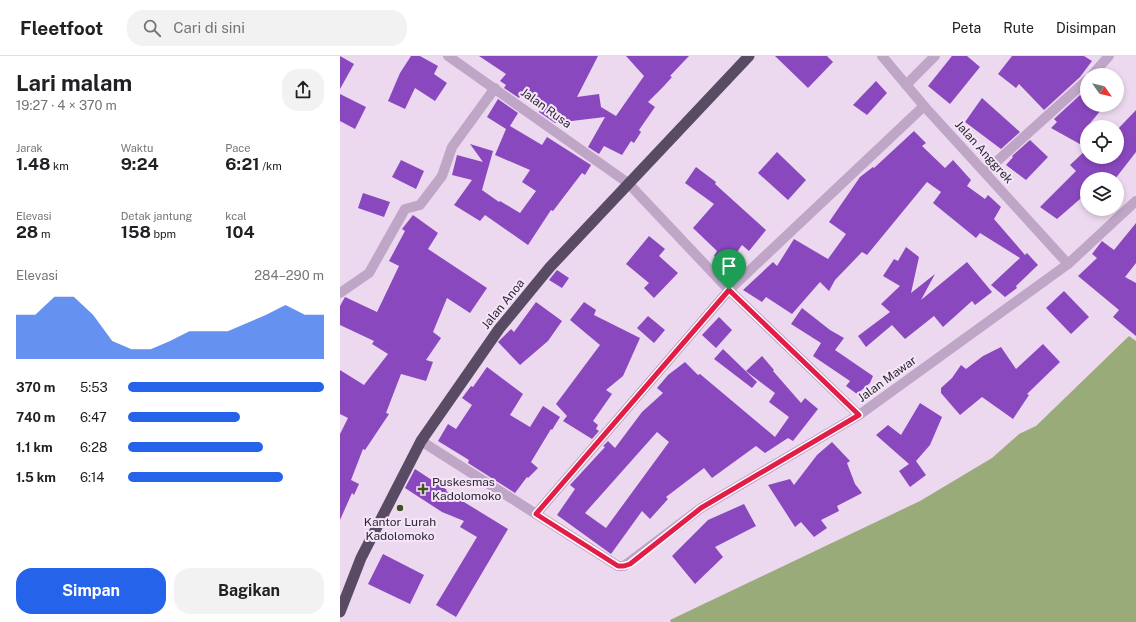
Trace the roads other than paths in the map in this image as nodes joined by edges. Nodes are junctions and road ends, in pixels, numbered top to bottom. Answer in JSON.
{"nodes":[{"id":1,"x":448,"y":56,"type":"edge"},
{"id":2,"x":749,"y":56,"type":"edge"},
{"id":3,"x":882,"y":56,"type":"edge"},
{"id":4,"x":935,"y":56,"type":"edge"},
{"id":5,"x":1109,"y":56,"type":"edge"},
{"id":6,"x":1098,"y":68,"type":"edge"},
{"id":7,"x":906,"y":85,"type":"junction"},
{"id":8,"x":1080,"y":86,"type":"edge"},
{"id":9,"x":495,"y":88,"type":"junction"},
{"id":10,"x":924,"y":106,"type":"junction"},
{"id":11,"x":985,"y":172,"type":"junction"},
{"id":12,"x":628,"y":183,"type":"junction"},
{"id":13,"x":1136,"y":200,"type":"edge"},
{"id":14,"x":1068,"y":264,"type":"junction"},
{"id":15,"x":729,"y":290,"type":"junction"},
{"id":16,"x":340,"y":293,"type":"edge"},
{"id":17,"x":859,"y":415,"type":"junction"},
{"id":18,"x":421,"y":441,"type":"junction"},
{"id":19,"x":536,"y":514,"type":"junction"},
{"id":20,"x":340,"y":612,"type":"edge"}],
"edges":[{"from":1,"to":9,"type":"street","name":"Jalan Rusa"},
{"from":2,"to":12,"type":"highway","name":"Jalan Anoa"},
{"from":3,"to":7,"type":"street","name":"Jalan Anggrek"},
{"from":4,"to":7,"type":"street"},
{"from":5,"to":6,"type":"street"},
{"from":7,"to":10,"type":"street","name":"Jalan Anggrek"},
{"from":8,"to":11,"type":"street"},
{"from":9,"to":12,"type":"street","name":"Jalan Rusa"},
{"from":9,"to":16,"type":"street"},
{"from":10,"to":11,"type":"street","name":"Jalan Anggrek"},
{"from":10,"to":15,"type":"street"},
{"from":11,"to":14,"type":"street","name":"Jalan Anggrek"},
{"from":12,"to":15,"type":"street","name":"Jalan Rusa"},
{"from":12,"to":18,"type":"highway","name":"Jalan Anoa"},
{"from":13,"to":14,"type":"street","name":"Jalan Mawar"},
{"from":14,"to":17,"type":"street","name":"Jalan Mawar"},
{"from":15,"to":17,"type":"street","name":"Jalan Rusa"},
{"from":15,"to":19,"type":"street"},
{"from":17,"to":19,"type":"street","name":"Jalan Mawar"},
{"from":18,"to":19,"type":"street"},
{"from":18,"to":20,"type":"highway","name":"Jalan Anoa"}]}
